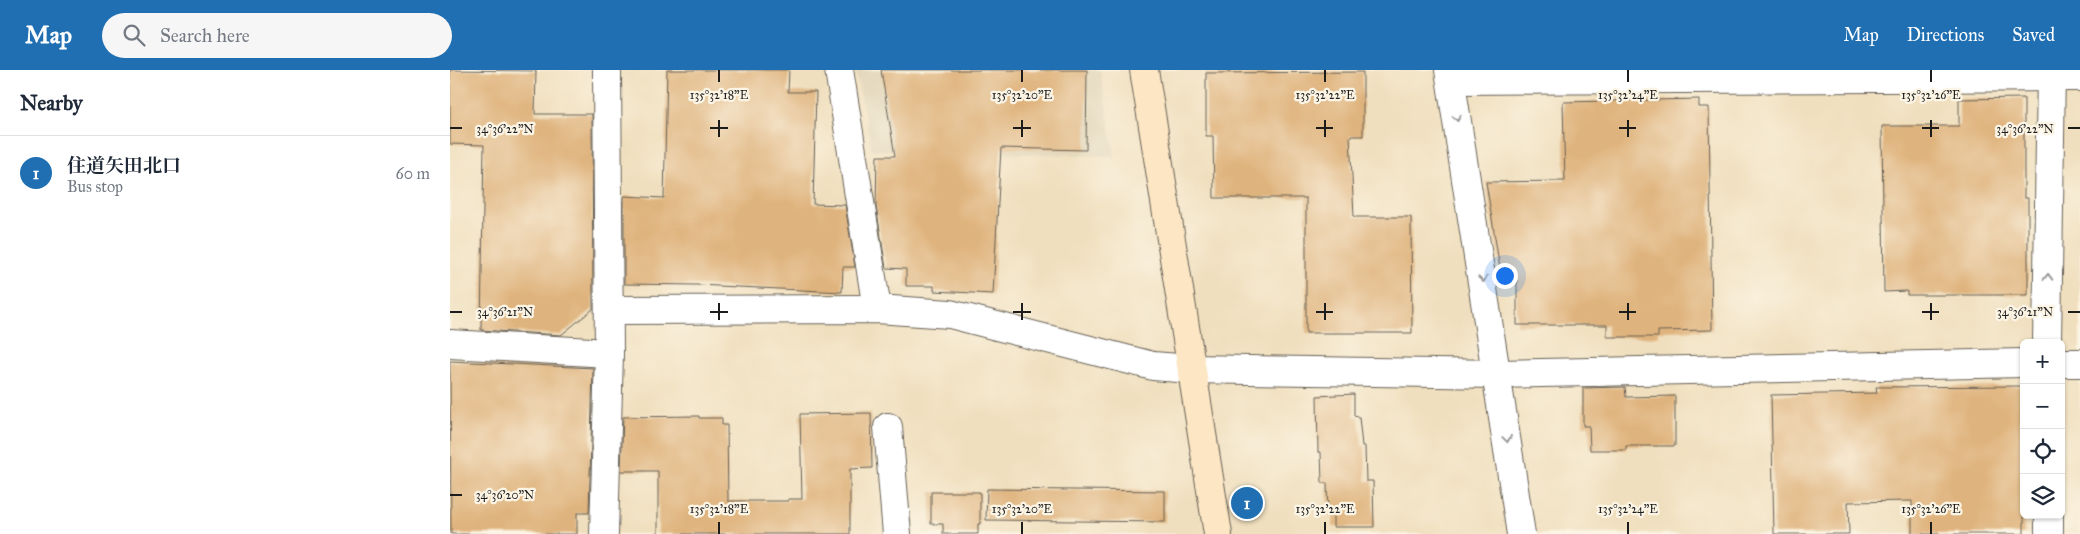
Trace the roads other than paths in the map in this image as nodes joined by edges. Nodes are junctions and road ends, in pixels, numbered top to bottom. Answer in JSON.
{"nodes":[{"id":1,"x":607,"y":70,"type":"edge"},
{"id":2,"x":839,"y":70,"type":"edge"},
{"id":3,"x":1144,"y":70,"type":"edge"},
{"id":4,"x":2051,"y":74,"type":"edge"},
{"id":5,"x":1450,"y":75,"type":"edge"},
{"id":6,"x":2080,"y":77,"type":"edge"},
{"id":7,"x":877,"y":309,"type":"junction"},
{"id":8,"x":609,"y":310,"type":"junction"},
{"id":9,"x":2047,"y":339,"type":"edge"},
{"id":10,"x":450,"y":344,"type":"edge"},
{"id":11,"x":609,"y":353,"type":"junction"},
{"id":12,"x":2020,"y":363,"type":"edge"},
{"id":13,"x":2065,"y":363,"type":"edge"},
{"id":14,"x":2080,"y":363,"type":"edge"},
{"id":15,"x":1191,"y":369,"type":"junction"},
{"id":16,"x":1498,"y":374,"type":"junction"},
{"id":17,"x":888,"y":427,"type":"dead end"},
{"id":18,"x":2049,"y":519,"type":"edge"},
{"id":19,"x":604,"y":534,"type":"edge"},
{"id":20,"x":897,"y":534,"type":"edge"},
{"id":21,"x":1218,"y":534,"type":"edge"},
{"id":22,"x":1521,"y":534,"type":"edge"},
{"id":23,"x":2049,"y":534,"type":"edge"}],
"edges":[{"from":1,"to":8,"type":"street"},
{"from":2,"to":7,"type":"street"},
{"from":3,"to":15,"type":"street"},
{"from":4,"to":5,"type":"street"},
{"from":4,"to":6,"type":"street"},
{"from":9,"to":4,"type":"street","one_way":true},
{"from":5,"to":16,"type":"street","one_way":true},
{"from":7,"to":8,"type":"street"},
{"from":7,"to":15,"type":"street"},
{"from":8,"to":11,"type":"street"},
{"from":10,"to":11,"type":"street"},
{"from":11,"to":19,"type":"street"},
{"from":12,"to":16,"type":"street"},
{"from":13,"to":14,"type":"street"},
{"from":15,"to":16,"type":"street"},
{"from":15,"to":21,"type":"street"},
{"from":16,"to":22,"type":"street","one_way":true},
{"from":17,"to":20,"type":"street"},
{"from":18,"to":23,"type":"street"}]}
